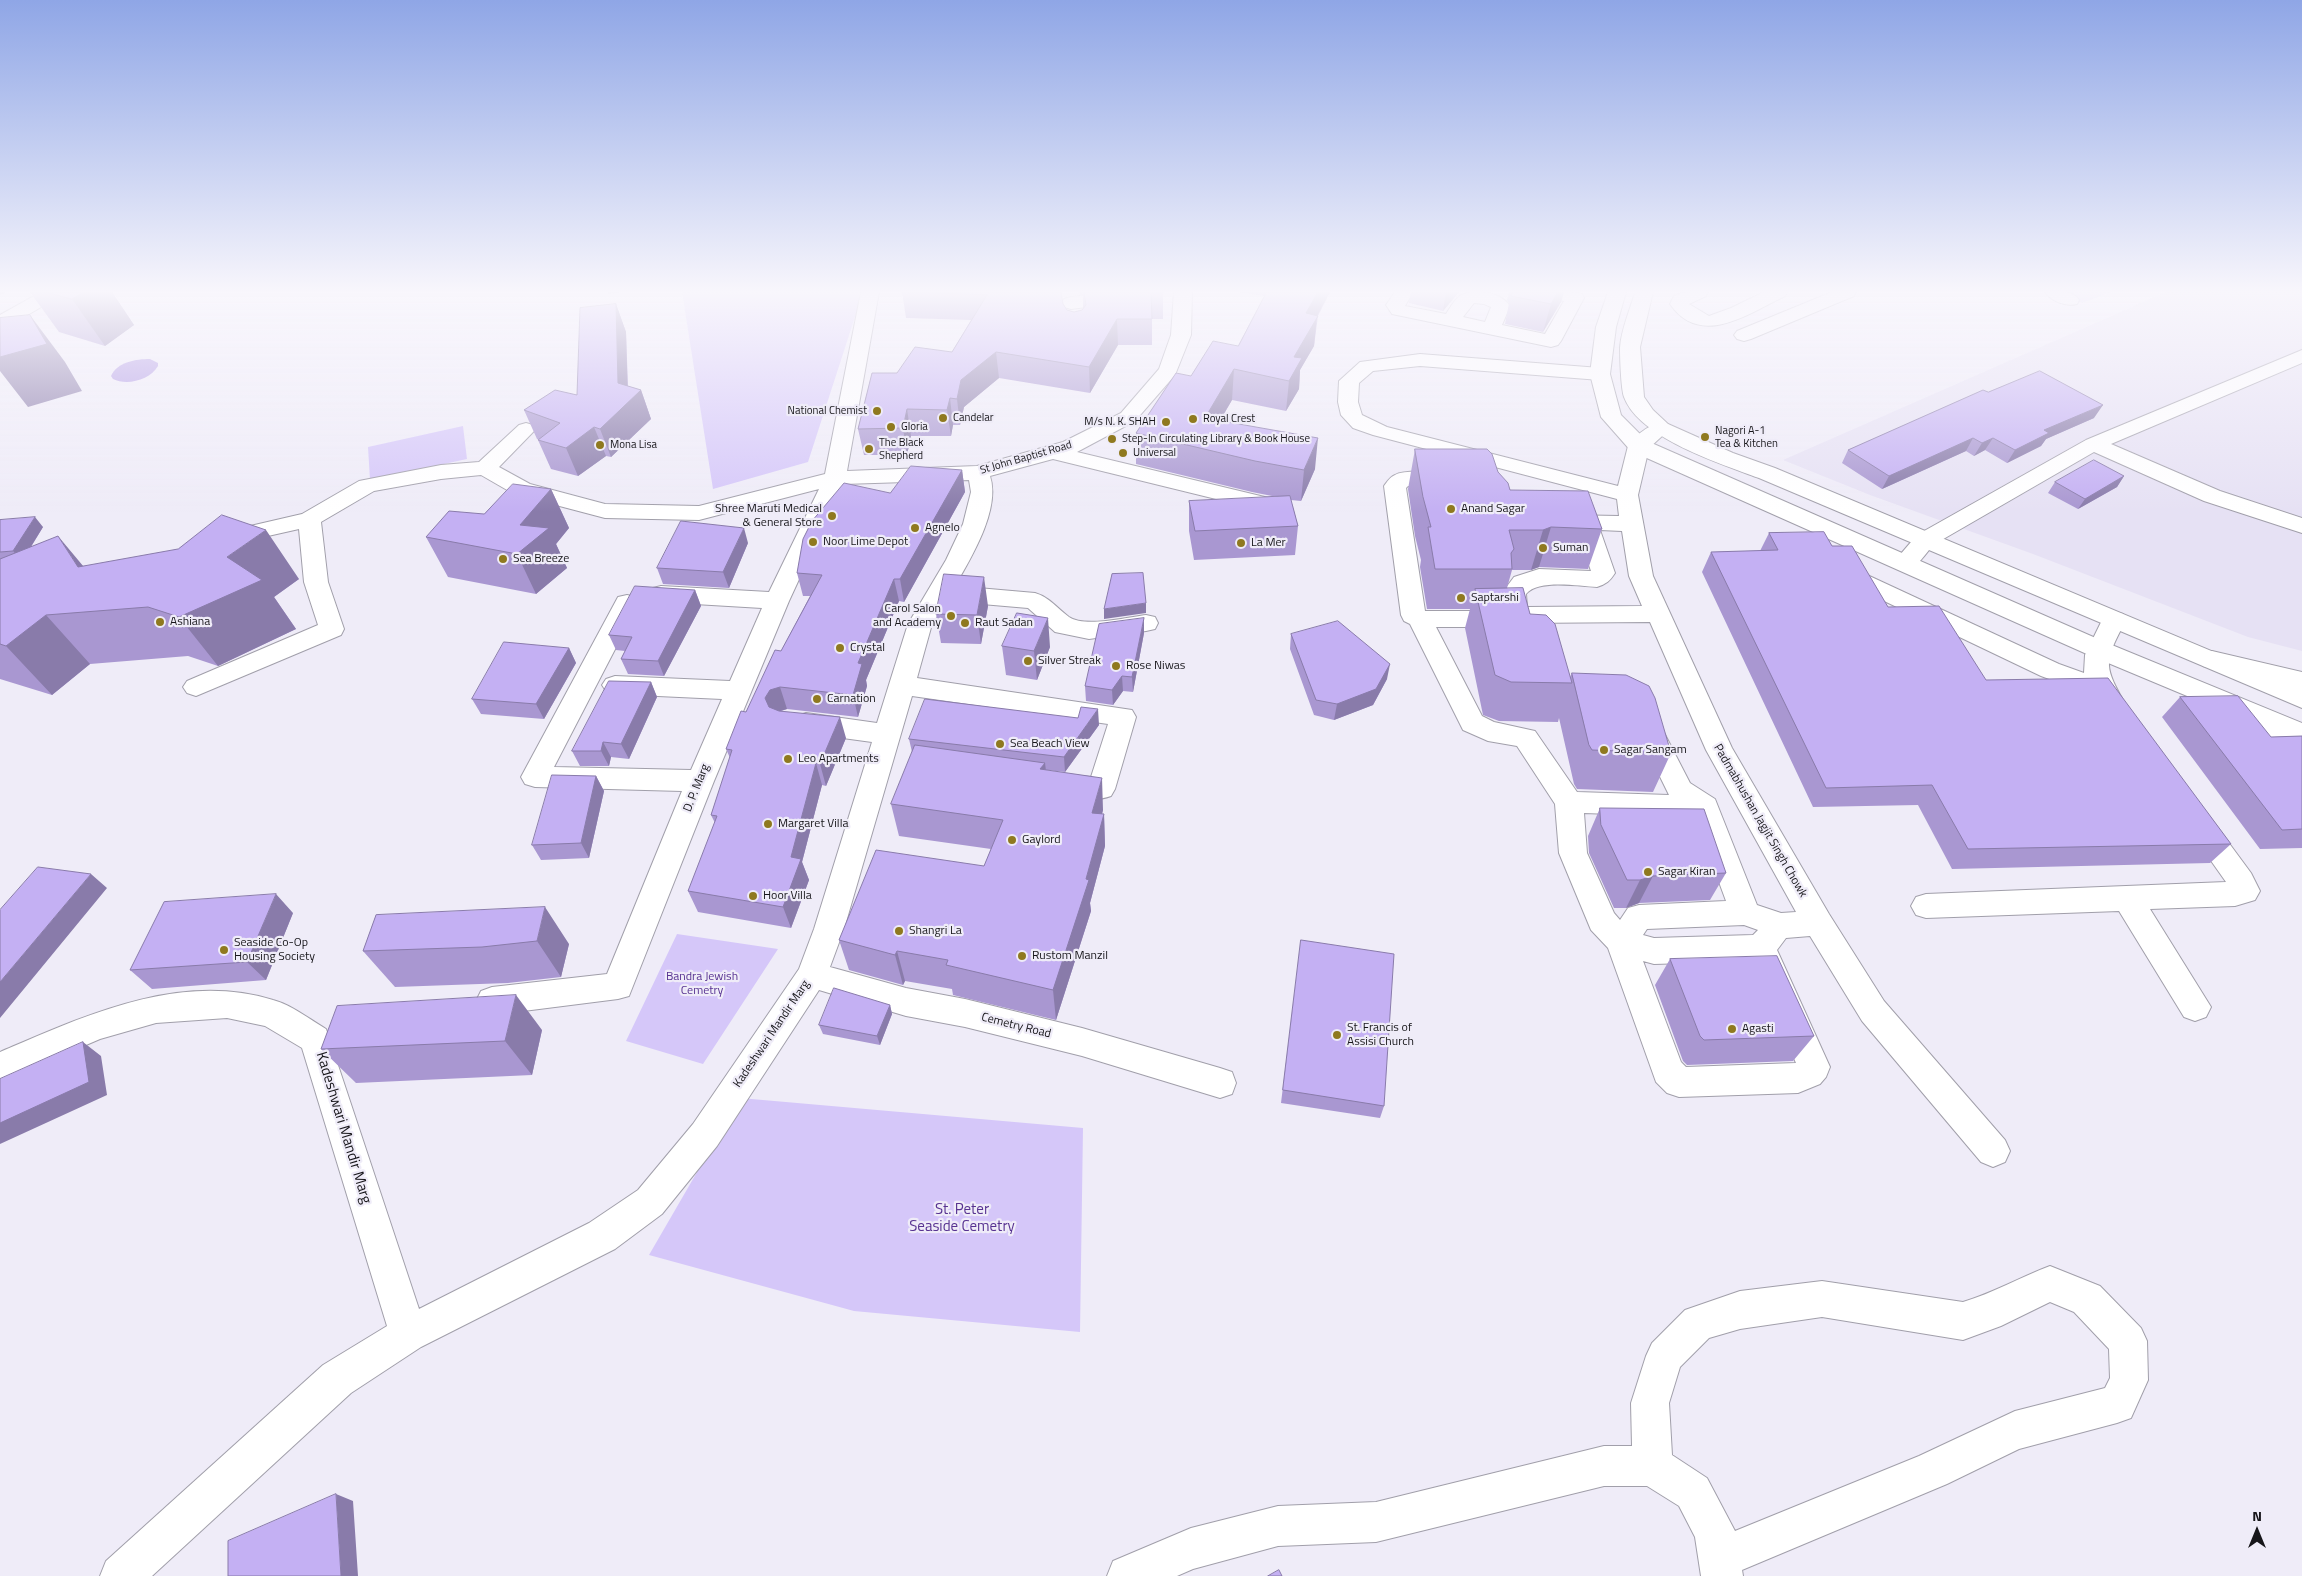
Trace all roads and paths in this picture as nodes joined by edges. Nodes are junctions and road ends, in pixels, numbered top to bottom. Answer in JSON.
{"nodes":[{"id":1,"x":856,"y":366,"type":"edge"},
{"id":2,"x":1170,"y":366,"type":"edge"},
{"id":3,"x":1371,"y":366,"type":"edge"},
{"id":4,"x":1491,"y":366,"type":"edge"},
{"id":5,"x":1601,"y":366,"type":"edge"},
{"id":6,"x":1631,"y":366,"type":"edge"},
{"id":7,"x":2279,"y":366,"type":"edge"},
{"id":8,"x":1600,"y":374,"type":"junction"},
{"id":9,"x":1661,"y":428,"type":"junction"},
{"id":10,"x":526,"y":429,"type":"edge"},
{"id":11,"x":2094,"y":444,"type":"junction"},
{"id":12,"x":1639,"y":446,"type":"junction"},
{"id":13,"x":1051,"y":452,"type":"junction"},
{"id":14,"x":485,"y":468,"type":"junction"},
{"id":15,"x":978,"y":473,"type":"junction"},
{"id":16,"x":835,"y":478,"type":"junction"},
{"id":17,"x":1465,"y":480,"type":"edge"},
{"id":18,"x":1626,"y":495,"type":"junction"},
{"id":19,"x":1265,"y":504,"type":"edge"},
{"id":20,"x":309,"y":519,"type":"junction"},
{"id":21,"x":1541,"y":521,"type":"edge"},
{"id":22,"x":1586,"y":522,"type":"junction"},
{"id":23,"x":1632,"y":524,"type":"junction"},
{"id":24,"x":2302,"y":526,"type":"edge"},
{"id":25,"x":1925,"y":540,"type":"junction"},
{"id":26,"x":204,"y":544,"type":"edge"},
{"id":27,"x":1905,"y":563,"type":"junction"},
{"id":28,"x":1865,"y":582,"type":"edge"},
{"id":29,"x":940,"y":592,"type":"junction"},
{"id":30,"x":776,"y":601,"type":"junction"},
{"id":31,"x":1658,"y":614,"type":"junction"},
{"id":32,"x":1516,"y":615,"type":"junction"},
{"id":33,"x":1420,"y":619,"type":"junction"},
{"id":34,"x":2114,"y":620,"type":"junction"},
{"id":35,"x":1146,"y":623,"type":"dead end"},
{"id":36,"x":1534,"y":636,"type":"edge"},
{"id":37,"x":2098,"y":649,"type":"junction"},
{"id":38,"x":2212,"y":660,"type":"junction"},
{"id":39,"x":2302,"y":681,"type":"edge"},
{"id":40,"x":586,"y":683,"type":"junction"},
{"id":41,"x":902,"y":685,"type":"junction"},
{"id":42,"x":2099,"y":686,"type":"junction"},
{"id":43,"x":196,"y":687,"type":"dead end"},
{"id":44,"x":738,"y":691,"type":"junction"},
{"id":45,"x":2212,"y":698,"type":"junction"},
{"id":46,"x":2302,"y":700,"type":"edge"},
{"id":47,"x":1632,"y":710,"type":"edge"},
{"id":48,"x":788,"y":721,"type":"edge"},
{"id":49,"x":2133,"y":733,"type":"edge"},
{"id":50,"x":886,"y":734,"type":"junction"},
{"id":51,"x":2302,"y":734,"type":"edge"},
{"id":52,"x":2302,"y":743,"type":"edge"},
{"id":53,"x":700,"y":781,"type":"junction"},
{"id":54,"x":1043,"y":782,"type":"edge"},
{"id":55,"x":1569,"y":802,"type":"junction"},
{"id":56,"x":2184,"y":803,"type":"edge"},
{"id":57,"x":1705,"y":807,"type":"junction"},
{"id":58,"x":2127,"y":898,"type":"junction"},
{"id":59,"x":1926,"y":906,"type":"dead end"},
{"id":60,"x":1745,"y":913,"type":"junction"},
{"id":61,"x":1818,"y":924,"type":"junction"},
{"id":62,"x":1771,"y":937,"type":"junction"},
{"id":63,"x":1621,"y":941,"type":"junction"},
{"id":64,"x":812,"y":975,"type":"junction"},
{"id":65,"x":492,"y":1001,"type":"edge"},
{"id":66,"x":2195,"y":1007,"type":"dead end"},
{"id":67,"x":0,"y":1067,"type":"edge"},
{"id":68,"x":1220,"y":1083,"type":"dead end"},
{"id":69,"x":1993,"y":1151,"type":"dead end"},
{"id":70,"x":408,"y":1334,"type":"junction"},
{"id":71,"x":1652,"y":1466,"type":"junction"},
{"id":72,"x":1721,"y":1567,"type":"edge"},
{"id":73,"x":121,"y":1576,"type":"edge"},
{"id":74,"x":1128,"y":1576,"type":"edge"}],
"edges":[{"from":1,"to":16,"type":"main road","name":"D. P. Marg"},
{"from":2,"to":13,"type":"main road","name":"St John Baptist Road"},
{"from":3,"to":18,"type":"main road"},
{"from":4,"to":8,"type":"main road"},
{"from":5,"to":8,"type":"main road"},
{"from":6,"to":9,"type":"main road"},
{"from":7,"to":11,"type":"main road"},
{"from":8,"to":12,"type":"main road"},
{"from":9,"to":12,"type":"main road"},
{"from":9,"to":25,"type":"main road"},
{"from":10,"to":14,"type":"main road"},
{"from":11,"to":24,"type":"main road"},
{"from":11,"to":25,"type":"main road"},
{"from":12,"to":18,"type":"main road","name":"Padmabhushan Jagjit Singh Chowk"},
{"from":12,"to":27,"type":"main road"},
{"from":13,"to":15,"type":"main road","name":"St John Baptist Road"},
{"from":13,"to":19,"type":"main road"},
{"from":14,"to":16,"type":"main road","name":"St John Baptist Road"},
{"from":14,"to":20,"type":"main road"},
{"from":15,"to":16,"type":"main road","name":"St John Baptist Road"},
{"from":15,"to":29,"type":"main road","name":"Kadeshwari Mandir Marg"},
{"from":16,"to":30,"type":"main road","name":"D. P. Marg"},
{"from":17,"to":33,"type":"main road"},
{"from":18,"to":23,"type":"main road","name":"Padmabhushan Jagjit Singh Chowk"},
{"from":20,"to":26,"type":"main road"},
{"from":20,"to":43,"type":"main road"},
{"from":21,"to":22,"type":"main road"},
{"from":22,"to":23,"type":"main road"},
{"from":22,"to":32,"type":"main road"},
{"from":23,"to":31,"type":"main road","name":"Padmabhushan Jagjit Singh Chowk"},
{"from":25,"to":27,"type":"main road"},
{"from":25,"to":34,"type":"main road"},
{"from":27,"to":37,"type":"main road"},
{"from":28,"to":42,"type":"main road"},
{"from":29,"to":35,"type":"main road"},
{"from":29,"to":41,"type":"main road","name":"Kadeshwari Mandir Marg"},
{"from":30,"to":40,"type":"main road"},
{"from":30,"to":44,"type":"main road","name":"D. P. Marg"},
{"from":31,"to":32,"type":"main road"},
{"from":31,"to":61,"type":"main road","name":"Padmabhushan Jagjit Singh Chowk"},
{"from":32,"to":33,"type":"main road"},
{"from":32,"to":36,"type":"main road"},
{"from":33,"to":55,"type":"main road"},
{"from":34,"to":37,"type":"main road"},
{"from":34,"to":38,"type":"main road"},
{"from":37,"to":42,"type":"main road"},
{"from":37,"to":45,"type":"main road"},
{"from":38,"to":39,"type":"main road"},
{"from":38,"to":46,"type":"main road"},
{"from":40,"to":44,"type":"main road"},
{"from":40,"to":53,"type":"main road"},
{"from":41,"to":50,"type":"main road","name":"Kadeshwari Mandir Marg"},
{"from":41,"to":54,"type":"main road"},
{"from":42,"to":49,"type":"main road"},
{"from":44,"to":53,"type":"main road","name":"D. P. Marg"},
{"from":45,"to":51,"type":"main road"},
{"from":45,"to":52,"type":"main road"},
{"from":47,"to":57,"type":"main road"},
{"from":48,"to":50,"type":"main road"},
{"from":50,"to":64,"type":"main road","name":"Kadeshwari Mandir Marg"},
{"from":53,"to":65,"type":"main road","name":"D. P. Marg"},
{"from":55,"to":57,"type":"main road"},
{"from":55,"to":63,"type":"main road"},
{"from":56,"to":58,"type":"main road"},
{"from":57,"to":60,"type":"main road"},
{"from":58,"to":59,"type":"main road"},
{"from":58,"to":66,"type":"main road"},
{"from":60,"to":62,"type":"main road"},
{"from":60,"to":63,"type":"main road"},
{"from":61,"to":62,"type":"main road"},
{"from":61,"to":69,"type":"main road","name":"Padmabhushan Jagjit Singh Chowk"},
{"from":62,"to":63,"type":"main road"},
{"from":62,"to":63,"type":"main road"},
{"from":64,"to":68,"type":"main road","name":"Cemetry Road"},
{"from":64,"to":70,"type":"main road","name":"Kadeshwari Mandir Marg"},
{"from":67,"to":70,"type":"main road","name":"Kadeshwari Mandir Marg"},
{"from":70,"to":73,"type":"main road","name":"Kadeshwari Mandir Marg"},
{"from":71,"to":72,"type":"main road"},
{"from":71,"to":72,"type":"main road"},
{"from":71,"to":74,"type":"main road"}]}
